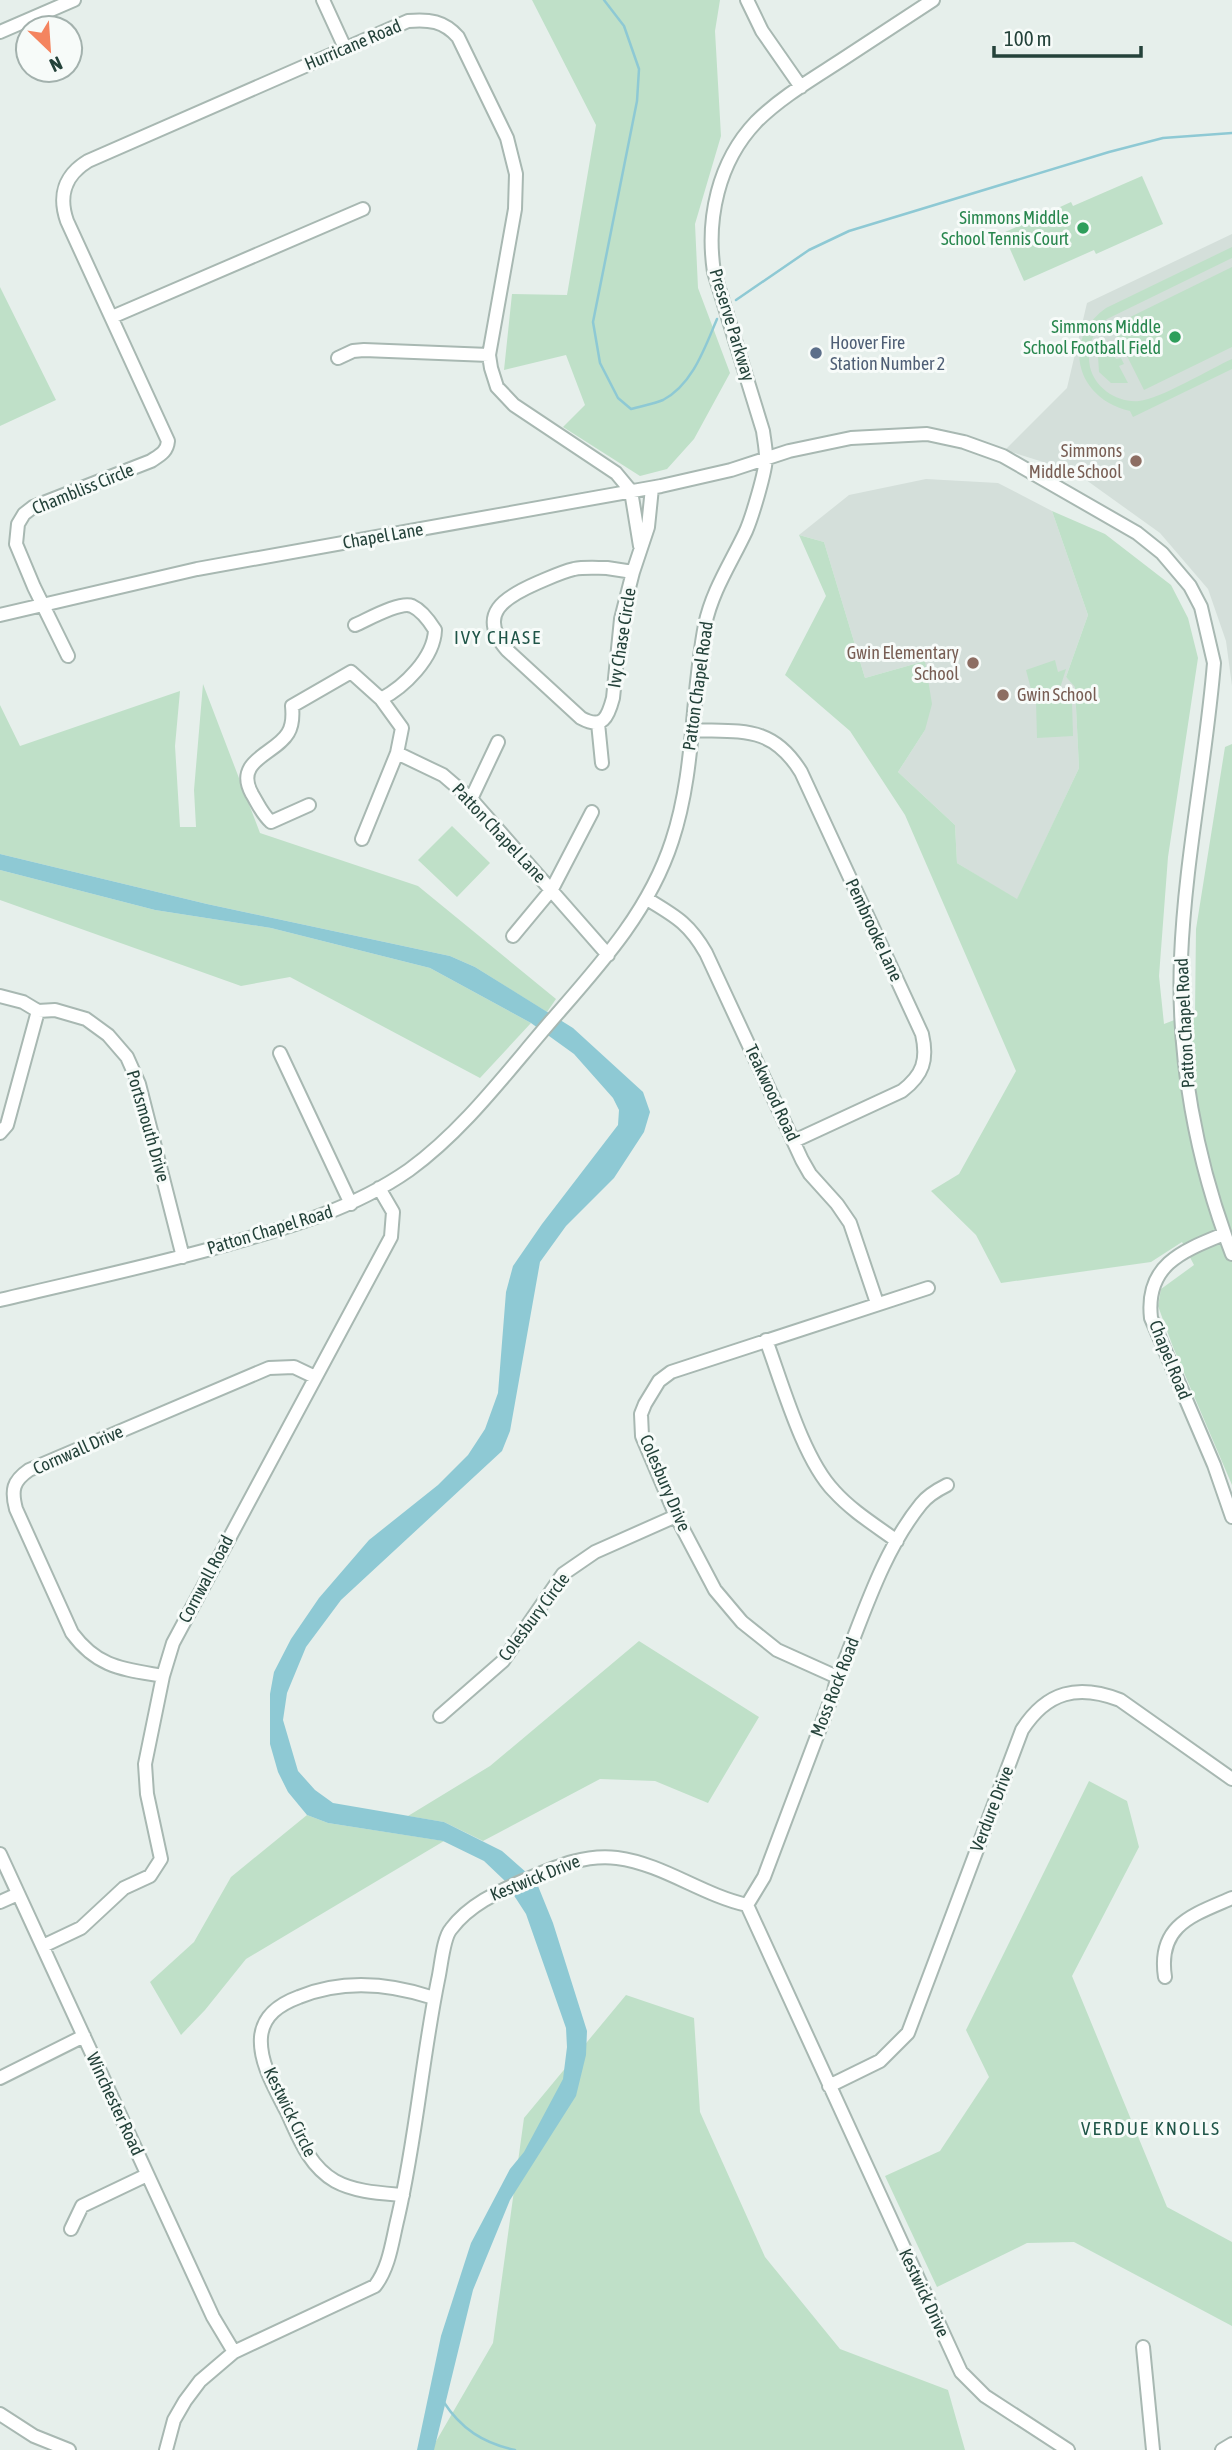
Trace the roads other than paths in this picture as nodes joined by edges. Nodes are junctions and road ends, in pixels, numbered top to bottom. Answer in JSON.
{"nodes":[{"id":1,"x":74,"y":0,"type":"edge"},
{"id":2,"x":323,"y":0,"type":"edge"},
{"id":3,"x":747,"y":0,"type":"edge"},
{"id":4,"x":933,"y":0,"type":"edge"},
{"id":5,"x":0,"y":32,"type":"edge"},
{"id":6,"x":345,"y":48,"type":"junction"},
{"id":7,"x":801,"y":87,"type":"junction"},
{"id":8,"x":363,"y":209,"type":"dead end"},
{"id":9,"x":112,"y":317,"type":"junction"},
{"id":10,"x":489,"y":355,"type":"junction"},
{"id":11,"x":338,"y":358,"type":"dead end"},
{"id":12,"x":167,"y":448,"type":"joint"},
{"id":13,"x":766,"y":459,"type":"junction"},
{"id":14,"x":652,"y":488,"type":"junction"},
{"id":15,"x":631,"y":491,"type":"junction"},
{"id":16,"x":640,"y":546,"type":"junction"},
{"id":17,"x":633,"y":572,"type":"junction"},
{"id":18,"x":44,"y":604,"type":"junction"},
{"id":19,"x":0,"y":615,"type":"edge"},
{"id":20,"x":355,"y":625,"type":"dead end"},
{"id":21,"x":68,"y":656,"type":"dead end"},
{"id":22,"x":381,"y":699,"type":"junction"},
{"id":23,"x":598,"y":723,"type":"junction"},
{"id":24,"x":692,"y":730,"type":"junction"},
{"id":25,"x":498,"y":742,"type":"dead end"},
{"id":26,"x":397,"y":753,"type":"junction"},
{"id":27,"x":602,"y":763,"type":"dead end"},
{"id":28,"x":471,"y":799,"type":"junction"},
{"id":29,"x":309,"y":805,"type":"dead end"},
{"id":30,"x":592,"y":812,"type":"dead end"},
{"id":31,"x":362,"y":839,"type":"dead end"},
{"id":32,"x":552,"y":889,"type":"junction"},
{"id":33,"x":647,"y":899,"type":"junction"},
{"id":34,"x":513,"y":936,"type":"dead end"},
{"id":35,"x":608,"y":955,"type":"junction"},
{"id":36,"x":0,"y":996,"type":"edge"},
{"id":37,"x":37,"y":1011,"type":"junction"},
{"id":38,"x":280,"y":1053,"type":"dead end"},
{"id":39,"x":0,"y":1133,"type":"edge"},
{"id":40,"x":794,"y":1141,"type":"junction"},
{"id":41,"x":379,"y":1188,"type":"junction"},
{"id":42,"x":351,"y":1204,"type":"junction"},
{"id":43,"x":1224,"y":1234,"type":"junction"},
{"id":44,"x":1232,"y":1254,"type":"edge"},
{"id":45,"x":183,"y":1257,"type":"junction"},
{"id":46,"x":928,"y":1288,"type":"dead end"},
{"id":47,"x":0,"y":1300,"type":"edge"},
{"id":48,"x":877,"y":1303,"type":"junction"},
{"id":49,"x":766,"y":1340,"type":"junction"},
{"id":50,"x":315,"y":1377,"type":"junction"},
{"id":51,"x":947,"y":1485,"type":"dead end"},
{"id":52,"x":676,"y":1516,"type":"junction"},
{"id":53,"x":1232,"y":1517,"type":"edge"},
{"id":54,"x":897,"y":1541,"type":"junction"},
{"id":55,"x":163,"y":1676,"type":"junction"},
{"id":56,"x":837,"y":1677,"type":"junction"},
{"id":57,"x":440,"y":1716,"type":"dead end"},
{"id":58,"x":1232,"y":1778,"type":"edge"},
{"id":59,"x":0,"y":1854,"type":"edge"},
{"id":60,"x":19,"y":1894,"type":"junction"},
{"id":61,"x":1232,"y":1898,"type":"edge"},
{"id":62,"x":0,"y":1902,"type":"edge"},
{"id":63,"x":747,"y":1905,"type":"junction"},
{"id":64,"x":43,"y":1946,"type":"junction"},
{"id":65,"x":1164,"y":1977,"type":"dead end"},
{"id":66,"x":434,"y":1998,"type":"junction"},
{"id":67,"x":84,"y":2036,"type":"junction"},
{"id":68,"x":0,"y":2078,"type":"edge"},
{"id":69,"x":829,"y":2086,"type":"junction"},
{"id":70,"x":147,"y":2175,"type":"junction"},
{"id":71,"x":403,"y":2195,"type":"junction"},
{"id":72,"x":71,"y":2229,"type":"dead end"},
{"id":73,"x":1143,"y":2347,"type":"dead end"},
{"id":74,"x":234,"y":2352,"type":"junction"},
{"id":75,"x":0,"y":2414,"type":"edge"},
{"id":76,"x":1232,"y":2444,"type":"edge"},
{"id":77,"x":69,"y":2450,"type":"edge"},
{"id":78,"x":166,"y":2450,"type":"edge"},
{"id":79,"x":1068,"y":2450,"type":"edge"},
{"id":80,"x":1153,"y":2450,"type":"edge"},
{"id":81,"x":1222,"y":2450,"type":"edge"}],
"edges":[{"from":1,"to":5,"type":"street"},
{"from":2,"to":6,"type":"street"},
{"from":3,"to":7,"type":"street"},
{"from":4,"to":7,"type":"street","name":"Preserve Parkway"},
{"from":6,"to":9,"type":"street","name":"Hurricane Road"},
{"from":6,"to":10,"type":"street","name":"Hurricane Road"},
{"from":7,"to":13,"type":"street","name":"Preserve Parkway"},
{"from":8,"to":9,"type":"street"},
{"from":9,"to":12,"type":"street","name":"Hurricane Road"},
{"from":10,"to":11,"type":"street"},
{"from":10,"to":15,"type":"street","name":"Hurricane Road"},
{"from":12,"to":18,"type":"street","name":"Chambliss Circle"},
{"from":13,"to":14,"type":"street","name":"Chapel Lane"},
{"from":13,"to":24,"type":"street","name":"Patton Chapel Road"},
{"from":13,"to":43,"type":"street","name":"Patton Chapel Road"},
{"from":14,"to":15,"type":"street","name":"Chapel Lane"},
{"from":14,"to":16,"type":"street","name":"Ivy Chase Circle"},
{"from":15,"to":16,"type":"street","name":"Ivy Chase Circle"},
{"from":15,"to":18,"type":"street","name":"Chapel Lane"},
{"from":16,"to":17,"type":"street","name":"Ivy Chase Circle"},
{"from":17,"to":23,"type":"street","name":"Ivy Chase Circle"},
{"from":17,"to":23,"type":"street","name":"Ivy Chase Circle"},
{"from":18,"to":19,"type":"street","name":"Chapel Lane"},
{"from":18,"to":21,"type":"street","name":"Chambliss Circle"},
{"from":20,"to":22,"type":"street"},
{"from":22,"to":26,"type":"street"},
{"from":22,"to":29,"type":"street"},
{"from":23,"to":27,"type":"street"},
{"from":24,"to":33,"type":"street","name":"Patton Chapel Road"},
{"from":24,"to":40,"type":"street","name":"Pembrooke Lane"},
{"from":25,"to":28,"type":"street"},
{"from":26,"to":28,"type":"street","name":"Patton Chapel Lane"},
{"from":26,"to":31,"type":"street"},
{"from":28,"to":32,"type":"street","name":"Patton Chapel Lane"},
{"from":30,"to":32,"type":"street"},
{"from":32,"to":34,"type":"street"},
{"from":32,"to":35,"type":"street","name":"Patton Chapel Lane"},
{"from":33,"to":35,"type":"street","name":"Patton Chapel Road"},
{"from":33,"to":40,"type":"street","name":"Teakwood Road"},
{"from":35,"to":41,"type":"street","name":"Patton Chapel Road"},
{"from":36,"to":37,"type":"street","name":"Portsmouth Drive"},
{"from":37,"to":39,"type":"street"},
{"from":37,"to":45,"type":"street","name":"Portsmouth Drive"},
{"from":38,"to":42,"type":"street"},
{"from":40,"to":48,"type":"street","name":"Teakwood Road"},
{"from":41,"to":42,"type":"street","name":"Patton Chapel Road"},
{"from":41,"to":50,"type":"street","name":"Cornwall Road"},
{"from":42,"to":45,"type":"street","name":"Patton Chapel Road"},
{"from":43,"to":44,"type":"street","name":"Patton Chapel Road"},
{"from":43,"to":53,"type":"street","name":"Chapel Road"},
{"from":45,"to":47,"type":"street","name":"Patton Chapel Road"},
{"from":46,"to":48,"type":"street","name":"Colesbury Drive"},
{"from":48,"to":49,"type":"street","name":"Colesbury Drive"},
{"from":49,"to":52,"type":"street","name":"Colesbury Drive"},
{"from":49,"to":54,"type":"street"},
{"from":50,"to":55,"type":"street","name":"Cornwall Road"},
{"from":50,"to":55,"type":"street","name":"Cornwall Drive"},
{"from":51,"to":54,"type":"street","name":"Moss Rock Road"},
{"from":52,"to":56,"type":"street","name":"Colesbury Drive"},
{"from":52,"to":57,"type":"street","name":"Colesbury Circle"},
{"from":54,"to":56,"type":"street","name":"Moss Rock Road"},
{"from":55,"to":64,"type":"street","name":"Cornwall Road"},
{"from":56,"to":63,"type":"street","name":"Moss Rock Road"},
{"from":58,"to":69,"type":"street","name":"Verdure Drive"},
{"from":59,"to":60,"type":"street","name":"Winchester Road"},
{"from":60,"to":62,"type":"street"},
{"from":60,"to":64,"type":"street","name":"Winchester Road"},
{"from":61,"to":65,"type":"street"},
{"from":63,"to":66,"type":"street","name":"Kestwick Drive"},
{"from":63,"to":69,"type":"street","name":"Kestwick Drive"},
{"from":64,"to":67,"type":"street","name":"Winchester Road"},
{"from":66,"to":71,"type":"street","name":"Kestwick Drive"},
{"from":66,"to":71,"type":"street","name":"Kestwick Circle"},
{"from":67,"to":68,"type":"street"},
{"from":67,"to":70,"type":"street","name":"Winchester Road"},
{"from":69,"to":79,"type":"street","name":"Kestwick Drive"},
{"from":70,"to":72,"type":"street"},
{"from":70,"to":74,"type":"street","name":"Winchester Road"},
{"from":71,"to":74,"type":"street","name":"Kestwick Drive"},
{"from":73,"to":80,"type":"street"},
{"from":74,"to":78,"type":"street","name":"Kestwick Drive"},
{"from":75,"to":77,"type":"street"},
{"from":76,"to":81,"type":"street"}]}
